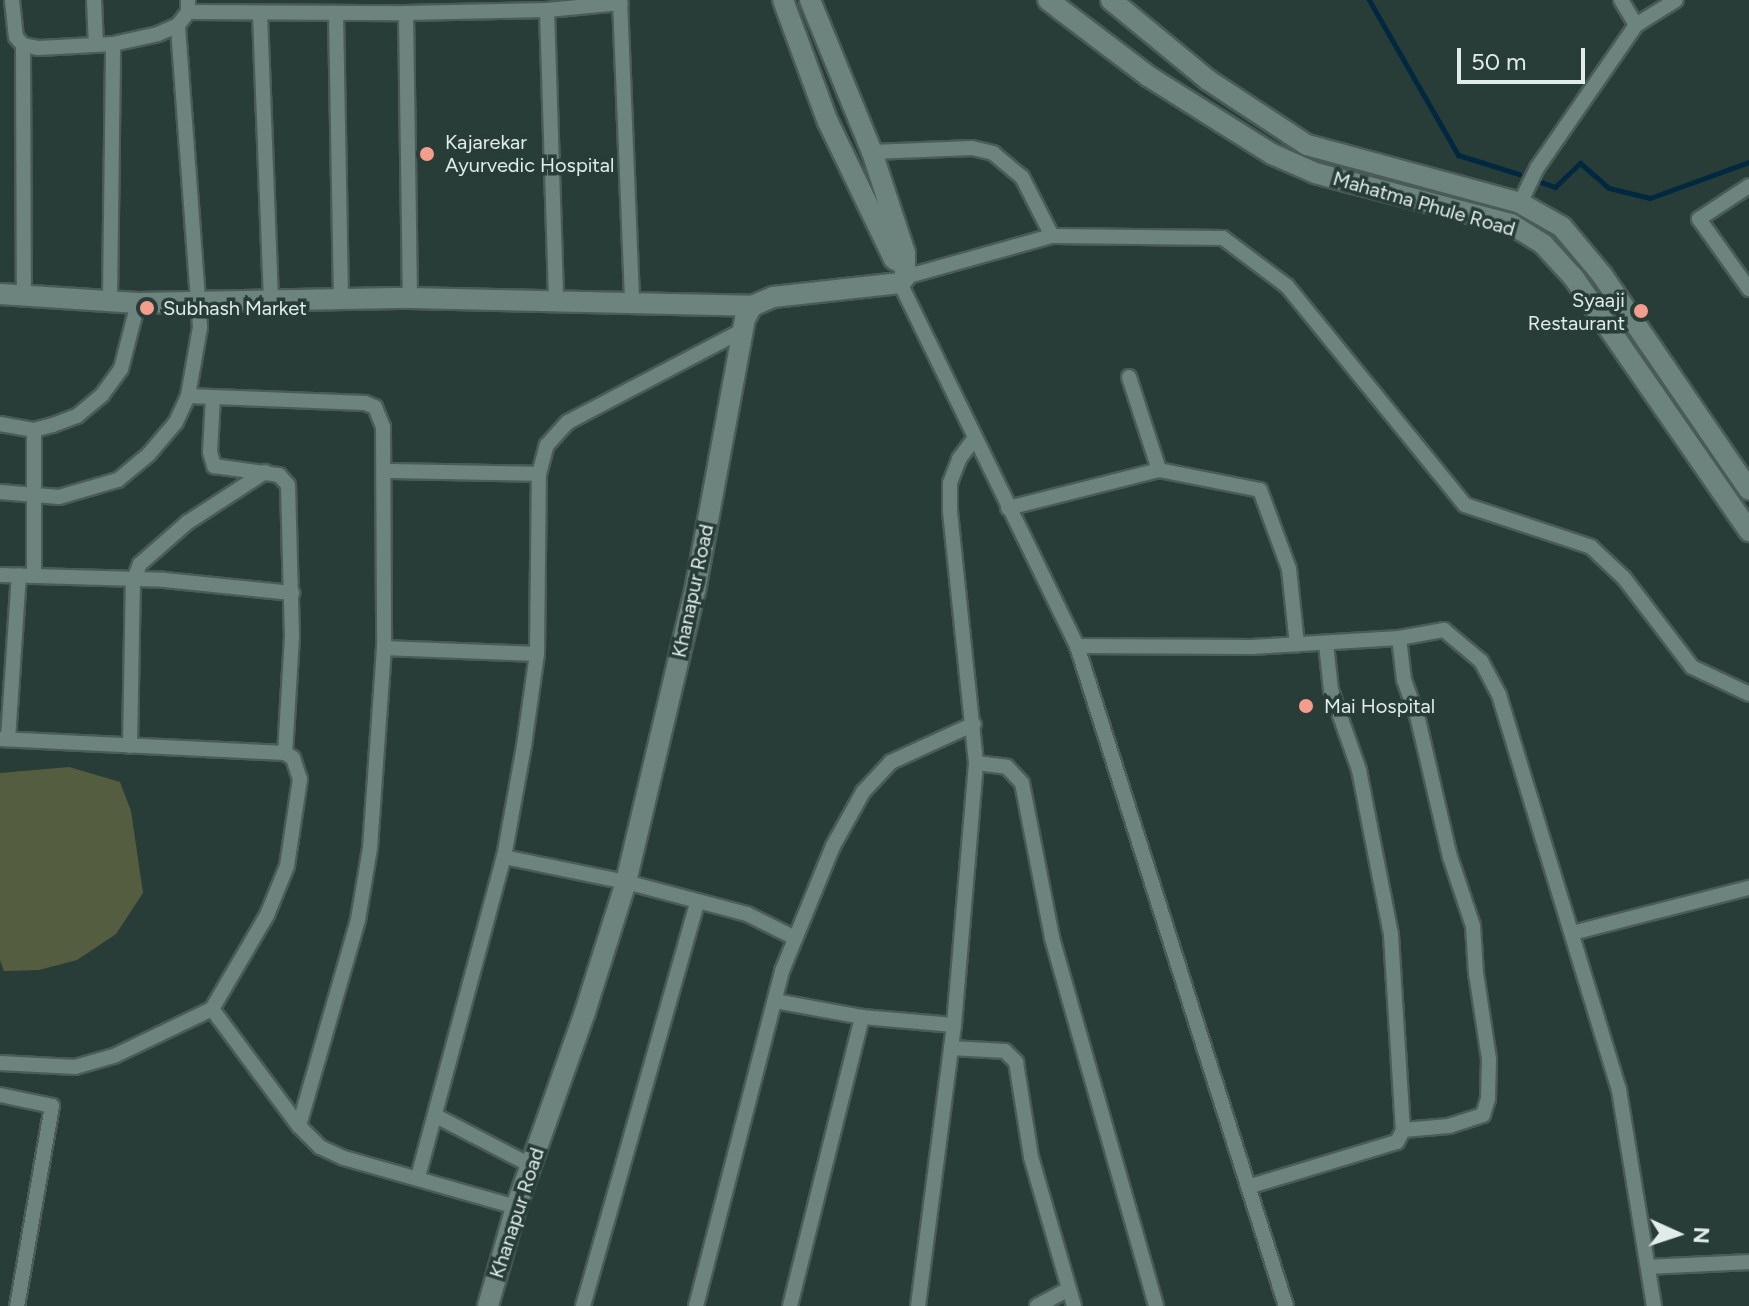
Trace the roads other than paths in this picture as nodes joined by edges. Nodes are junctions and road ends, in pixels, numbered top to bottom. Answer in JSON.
{"nodes":[{"id":1,"x":12,"y":0,"type":"edge"},
{"id":2,"x":94,"y":0,"type":"edge"},
{"id":3,"x":783,"y":0,"type":"edge"},
{"id":4,"x":810,"y":0,"type":"edge"},
{"id":5,"x":1048,"y":0,"type":"edge"},
{"id":6,"x":1111,"y":0,"type":"edge"},
{"id":7,"x":1621,"y":0,"type":"edge"},
{"id":8,"x":1676,"y":0,"type":"edge"},
{"id":9,"x":620,"y":1,"type":"edge"},
{"id":10,"x":188,"y":6,"type":"edge"},
{"id":11,"x":547,"y":10,"type":"junction"},
{"id":12,"x":336,"y":13,"type":"junction"},
{"id":13,"x":406,"y":13,"type":"junction"},
{"id":14,"x":260,"y":14,"type":"junction"},
{"id":15,"x":178,"y":25,"type":"junction"},
{"id":16,"x":1636,"y":25,"type":"junction"},
{"id":17,"x":0,"y":40,"type":"edge"},
{"id":18,"x":19,"y":41,"type":"junction"},
{"id":19,"x":113,"y":44,"type":"junction"},
{"id":20,"x":96,"y":45,"type":"junction"},
{"id":21,"x":872,"y":152,"type":"junction"},
{"id":22,"x":1749,"y":186,"type":"edge"},
{"id":23,"x":1520,"y":203,"type":"junction"},
{"id":24,"x":1052,"y":236,"type":"junction"},
{"id":25,"x":903,"y":275,"type":"junction"},
{"id":26,"x":1749,"y":289,"type":"edge"},
{"id":27,"x":0,"y":294,"type":"edge"},
{"id":28,"x":24,"y":294,"type":"junction"},
{"id":29,"x":271,"y":298,"type":"junction"},
{"id":30,"x":341,"y":298,"type":"junction"},
{"id":31,"x":410,"y":298,"type":"junction"},
{"id":32,"x":110,"y":300,"type":"junction"},
{"id":33,"x":556,"y":301,"type":"junction"},
{"id":34,"x":138,"y":303,"type":"junction"},
{"id":35,"x":632,"y":303,"type":"junction"},
{"id":36,"x":198,"y":304,"type":"junction"},
{"id":37,"x":752,"y":306,"type":"junction"},
{"id":38,"x":741,"y":331,"type":"junction"},
{"id":39,"x":1129,"y":377,"type":"dead end"},
{"id":40,"x":188,"y":396,"type":"junction"},
{"id":41,"x":213,"y":397,"type":"junction"},
{"id":42,"x":0,"y":424,"type":"edge"},
{"id":43,"x":34,"y":430,"type":"junction"},
{"id":44,"x":974,"y":439,"type":"junction"},
{"id":45,"x":1159,"y":470,"type":"junction"},
{"id":46,"x":385,"y":471,"type":"junction"},
{"id":47,"x":266,"y":472,"type":"junction"},
{"id":48,"x":539,"y":474,"type":"junction"},
{"id":49,"x":1749,"y":490,"type":"edge"},
{"id":50,"x":0,"y":492,"type":"edge"},
{"id":51,"x":37,"y":497,"type":"junction"},
{"id":52,"x":1008,"y":508,"type":"junction"},
{"id":53,"x":1749,"y":531,"type":"edge"},
{"id":54,"x":0,"y":575,"type":"edge"},
{"id":55,"x":27,"y":575,"type":"junction"},
{"id":56,"x":133,"y":582,"type":"junction"},
{"id":57,"x":292,"y":593,"type":"junction"},
{"id":58,"x":1399,"y":638,"type":"junction"},
{"id":59,"x":1326,"y":644,"type":"junction"},
{"id":60,"x":1297,"y":645,"type":"junction"},
{"id":61,"x":1077,"y":646,"type":"junction"},
{"id":62,"x":384,"y":648,"type":"junction"},
{"id":63,"x":537,"y":654,"type":"junction"},
{"id":64,"x":1749,"y":694,"type":"edge"},
{"id":65,"x":974,"y":724,"type":"junction"},
{"id":66,"x":4,"y":739,"type":"edge"},
{"id":67,"x":130,"y":746,"type":"junction"},
{"id":68,"x":285,"y":753,"type":"junction"},
{"id":69,"x":976,"y":763,"type":"junction"},
{"id":70,"x":504,"y":857,"type":"junction"},
{"id":71,"x":626,"y":882,"type":"junction"},
{"id":72,"x":1749,"y":888,"type":"edge"},
{"id":73,"x":697,"y":902,"type":"junction"},
{"id":74,"x":1572,"y":933,"type":"junction"},
{"id":75,"x":793,"y":937,"type":"junction"},
{"id":76,"x":775,"y":1001,"type":"junction"},
{"id":77,"x":212,"y":1009,"type":"junction"},
{"id":78,"x":862,"y":1017,"type":"junction"},
{"id":79,"x":954,"y":1025,"type":"junction"},
{"id":80,"x":951,"y":1048,"type":"junction"},
{"id":81,"x":0,"y":1063,"type":"edge"},
{"id":82,"x":0,"y":1095,"type":"edge"},
{"id":83,"x":436,"y":1116,"type":"junction"},
{"id":84,"x":299,"y":1126,"type":"junction"},
{"id":85,"x":1403,"y":1130,"type":"junction"},
{"id":86,"x":532,"y":1166,"type":"junction"},
{"id":87,"x":418,"y":1177,"type":"junction"},
{"id":88,"x":1251,"y":1186,"type":"junction"},
{"id":89,"x":516,"y":1207,"type":"junction"},
{"id":90,"x":1749,"y":1262,"type":"edge"},
{"id":91,"x":1648,"y":1267,"type":"junction"},
{"id":92,"x":1067,"y":1290,"type":"junction"},
{"id":93,"x":17,"y":1306,"type":"edge"},
{"id":94,"x":488,"y":1306,"type":"edge"},
{"id":95,"x":583,"y":1306,"type":"edge"},
{"id":96,"x":696,"y":1306,"type":"edge"},
{"id":97,"x":790,"y":1306,"type":"edge"},
{"id":98,"x":918,"y":1306,"type":"edge"},
{"id":99,"x":1037,"y":1306,"type":"edge"},
{"id":100,"x":1074,"y":1306,"type":"edge"},
{"id":101,"x":1156,"y":1306,"type":"edge"},
{"id":102,"x":1286,"y":1306,"type":"edge"},
{"id":103,"x":1654,"y":1306,"type":"edge"}],
"edges":[{"from":1,"to":18,"type":"street"},
{"from":2,"to":20,"type":"street"},
{"from":3,"to":25,"type":"main road"},
{"from":4,"to":21,"type":"main road"},
{"from":5,"to":53,"type":"main road","name":"Mahatma Phule Road"},
{"from":6,"to":23,"type":"main road","name":"Mahatma Phule Road"},
{"from":7,"to":16,"type":"street"},
{"from":8,"to":16,"type":"street"},
{"from":9,"to":11,"type":"street"},
{"from":9,"to":35,"type":"street"},
{"from":10,"to":14,"type":"street"},
{"from":10,"to":15,"type":"street"},
{"from":11,"to":13,"type":"street"},
{"from":11,"to":33,"type":"street"},
{"from":12,"to":13,"type":"street"},
{"from":12,"to":14,"type":"street"},
{"from":12,"to":30,"type":"street"},
{"from":13,"to":31,"type":"street"},
{"from":14,"to":29,"type":"street"},
{"from":15,"to":19,"type":"street"},
{"from":15,"to":36,"type":"street"},
{"from":16,"to":23,"type":"street"},
{"from":17,"to":18,"type":"street"},
{"from":18,"to":20,"type":"street"},
{"from":18,"to":28,"type":"street"},
{"from":19,"to":20,"type":"street"},
{"from":19,"to":32,"type":"street"},
{"from":21,"to":24,"type":"street"},
{"from":21,"to":25,"type":"main road"},
{"from":22,"to":26,"type":"street"},
{"from":23,"to":49,"type":"main road","name":"Mahatma Phule Road"},
{"from":24,"to":25,"type":"street"},
{"from":24,"to":64,"type":"street"},
{"from":25,"to":37,"type":"main road"},
{"from":25,"to":44,"type":"street"},
{"from":27,"to":28,"type":"main road"},
{"from":28,"to":32,"type":"main road"},
{"from":29,"to":30,"type":"main road"},
{"from":29,"to":36,"type":"main road"},
{"from":30,"to":31,"type":"main road"},
{"from":31,"to":33,"type":"main road"},
{"from":32,"to":34,"type":"main road"},
{"from":33,"to":35,"type":"main road"},
{"from":34,"to":36,"type":"main road"},
{"from":34,"to":43,"type":"street"},
{"from":35,"to":37,"type":"main road"},
{"from":36,"to":40,"type":"street"},
{"from":37,"to":38,"type":"main road","name":"Khanapur Road"},
{"from":38,"to":48,"type":"street"},
{"from":38,"to":71,"type":"main road","name":"Khanapur Road"},
{"from":39,"to":45,"type":"street"},
{"from":40,"to":41,"type":"street"},
{"from":40,"to":51,"type":"street"},
{"from":41,"to":46,"type":"street"},
{"from":41,"to":47,"type":"street"},
{"from":42,"to":43,"type":"street"},
{"from":43,"to":51,"type":"street"},
{"from":44,"to":52,"type":"street"},
{"from":44,"to":65,"type":"street"},
{"from":45,"to":52,"type":"street"},
{"from":45,"to":60,"type":"street"},
{"from":46,"to":48,"type":"street"},
{"from":46,"to":62,"type":"street"},
{"from":47,"to":56,"type":"street"},
{"from":47,"to":57,"type":"street"},
{"from":48,"to":63,"type":"street"},
{"from":50,"to":51,"type":"street"},
{"from":51,"to":55,"type":"street"},
{"from":52,"to":61,"type":"street"},
{"from":54,"to":55,"type":"street"},
{"from":55,"to":56,"type":"street"},
{"from":55,"to":66,"type":"street"},
{"from":56,"to":57,"type":"street"},
{"from":56,"to":67,"type":"street"},
{"from":57,"to":68,"type":"street"},
{"from":58,"to":59,"type":"street"},
{"from":58,"to":74,"type":"street"},
{"from":58,"to":85,"type":"street"},
{"from":59,"to":60,"type":"street"},
{"from":59,"to":85,"type":"street"},
{"from":60,"to":61,"type":"street"},
{"from":61,"to":88,"type":"street"},
{"from":62,"to":63,"type":"street"},
{"from":62,"to":84,"type":"street"},
{"from":63,"to":70,"type":"street"},
{"from":65,"to":69,"type":"street"},
{"from":65,"to":75,"type":"street"},
{"from":66,"to":67,"type":"street"},
{"from":67,"to":68,"type":"street"},
{"from":68,"to":77,"type":"street"},
{"from":69,"to":79,"type":"street"},
{"from":69,"to":101,"type":"street"},
{"from":70,"to":71,"type":"street"},
{"from":70,"to":83,"type":"street"},
{"from":71,"to":73,"type":"street"},
{"from":71,"to":86,"type":"main road","name":"Khanapur Road"},
{"from":72,"to":74,"type":"street"},
{"from":73,"to":75,"type":"street"},
{"from":73,"to":95,"type":"street"},
{"from":74,"to":91,"type":"street"},
{"from":75,"to":76,"type":"street"},
{"from":76,"to":78,"type":"street"},
{"from":76,"to":96,"type":"street"},
{"from":77,"to":81,"type":"street"},
{"from":77,"to":84,"type":"street"},
{"from":78,"to":79,"type":"street"},
{"from":78,"to":97,"type":"street"},
{"from":79,"to":80,"type":"street"},
{"from":80,"to":92,"type":"street"},
{"from":80,"to":98,"type":"street"},
{"from":82,"to":93,"type":"street"},
{"from":83,"to":86,"type":"street"},
{"from":83,"to":87,"type":"street"},
{"from":84,"to":87,"type":"street"},
{"from":85,"to":88,"type":"street"},
{"from":86,"to":89,"type":"main road","name":"Khanapur Road"},
{"from":87,"to":89,"type":"street"},
{"from":88,"to":102,"type":"street"},
{"from":89,"to":94,"type":"main road","name":"Khanapur Road"},
{"from":90,"to":91,"type":"street"},
{"from":91,"to":103,"type":"street"},
{"from":92,"to":99,"type":"street"},
{"from":92,"to":100,"type":"street"}]}
